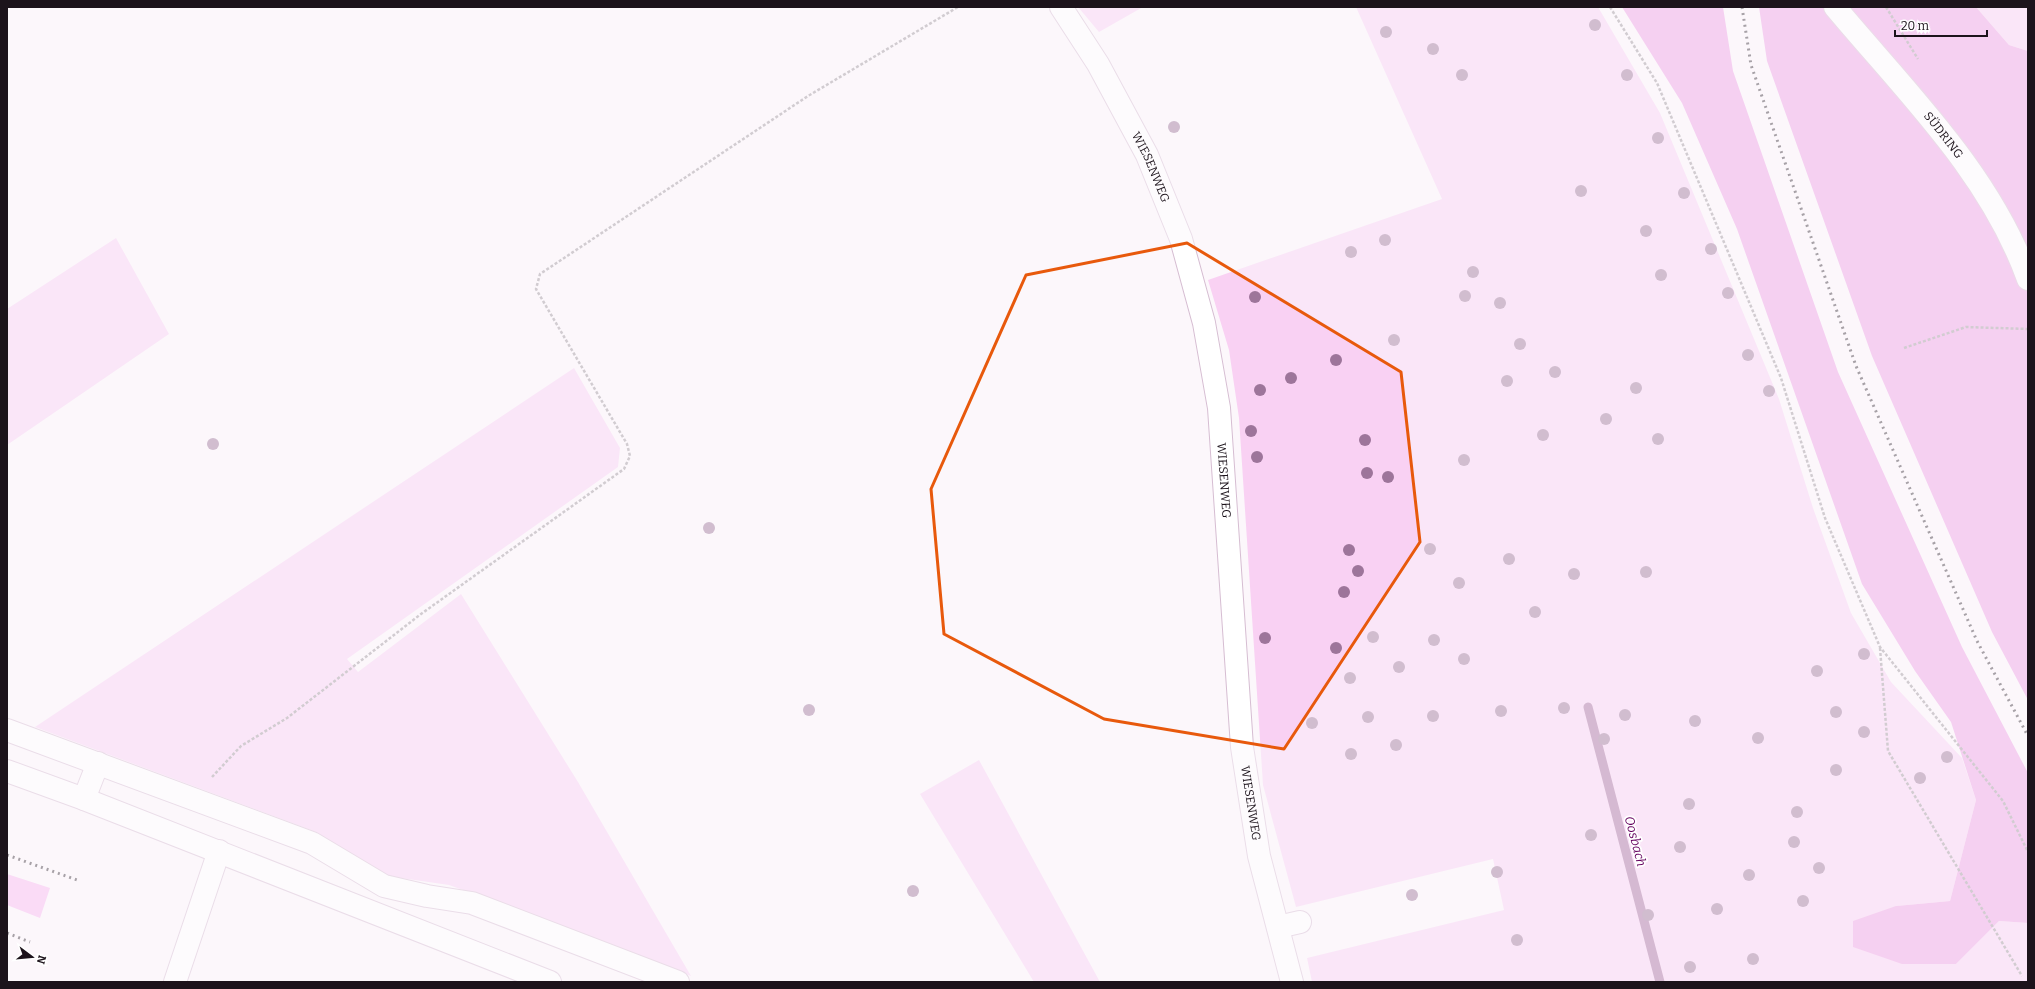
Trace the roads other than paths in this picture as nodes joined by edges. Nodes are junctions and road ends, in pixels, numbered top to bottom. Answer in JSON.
{"nodes":[{"id":1,"x":1060,"y":7,"type":"edge"},
{"id":2,"x":1835,"y":7,"type":"edge"},
{"id":3,"x":2028,"y":279,"type":"edge"},
{"id":4,"x":7,"y":730,"type":"edge"},
{"id":5,"x":98,"y":763,"type":"junction"},
{"id":6,"x":7,"y":771,"type":"edge"},
{"id":7,"x":84,"y":799,"type":"junction"},
{"id":8,"x":219,"y":851,"type":"junction"},
{"id":9,"x":1300,"y":922,"type":"dead end"},
{"id":10,"x":1278,"y":927,"type":"junction"},
{"id":11,"x":175,"y":982,"type":"edge"},
{"id":12,"x":550,"y":982,"type":"edge"},
{"id":13,"x":678,"y":982,"type":"edge"},
{"id":14,"x":1292,"y":982,"type":"edge"}],
"edges":[{"from":1,"to":10,"type":"street","name":"WIESENWEG"},
{"from":2,"to":3,"type":"street","name":"SÜDRING"},
{"from":4,"to":5,"type":"street"},
{"from":5,"to":7,"type":"street"},
{"from":5,"to":13,"type":"street"},
{"from":6,"to":7,"type":"street"},
{"from":7,"to":8,"type":"street"},
{"from":8,"to":11,"type":"street"},
{"from":8,"to":12,"type":"street"},
{"from":9,"to":10,"type":"street"},
{"from":10,"to":14,"type":"street","name":"WIESENWEG"}]}
